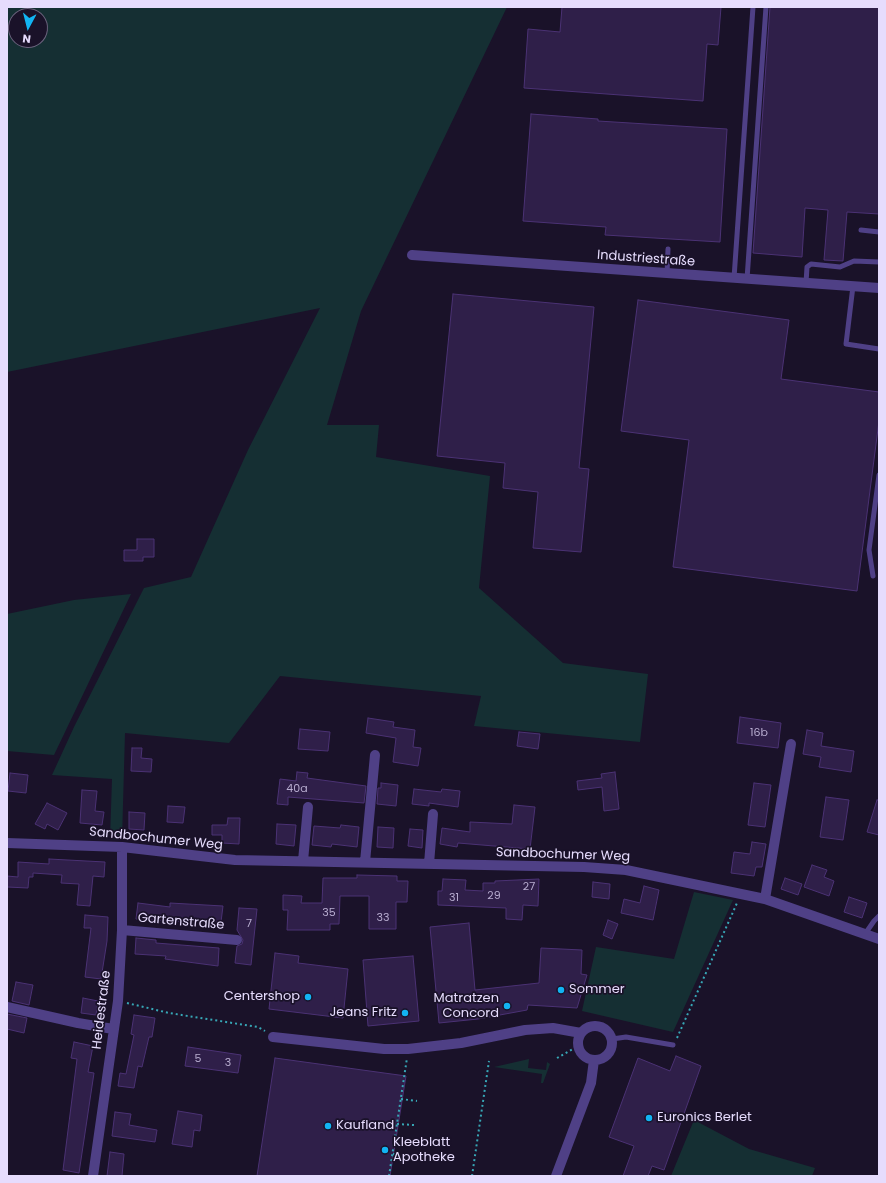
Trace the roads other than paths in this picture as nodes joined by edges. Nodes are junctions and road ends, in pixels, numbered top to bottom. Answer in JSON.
{"nodes":[{"id":1,"x":753,"y":7,"type":"edge"},
{"id":2,"x":766,"y":7,"type":"edge"},
{"id":3,"x":861,"y":230,"type":"dead end"},
{"id":4,"x":879,"y":232,"type":"edge"},
{"id":5,"x":668,"y":249,"type":"dead end"},
{"id":6,"x":412,"y":255,"type":"dead end"},
{"id":7,"x":879,"y":262,"type":"edge"},
{"id":8,"x":667,"y":274,"type":"junction"},
{"id":9,"x":734,"y":278,"type":"junction"},
{"id":10,"x":748,"y":279,"type":"junction"},
{"id":11,"x":806,"y":283,"type":"junction"},
{"id":12,"x":853,"y":286,"type":"junction"},
{"id":13,"x":879,"y":288,"type":"edge"},
{"id":14,"x":879,"y":349,"type":"edge"},
{"id":15,"x":879,"y":475,"type":"edge"},
{"id":16,"x":873,"y":576,"type":"dead end"},
{"id":17,"x":791,"y":744,"type":"dead end"},
{"id":18,"x":375,"y":755,"type":"dead end"},
{"id":19,"x":308,"y":807,"type":"dead end"},
{"id":20,"x":433,"y":814,"type":"dead end"},
{"id":21,"x":7,"y":843,"type":"edge"},
{"id":22,"x":122,"y":847,"type":"junction"},
{"id":23,"x":303,"y":861,"type":"junction"},
{"id":24,"x":365,"y":862,"type":"junction"},
{"id":25,"x":429,"y":864,"type":"junction"},
{"id":26,"x":765,"y":899,"type":"junction"},
{"id":27,"x":879,"y":916,"type":"edge"},
{"id":28,"x":122,"y":930,"type":"junction"},
{"id":29,"x":865,"y":934,"type":"junction"},
{"id":30,"x":879,"y":939,"type":"edge"},
{"id":31,"x":237,"y":940,"type":"dead end"},
{"id":32,"x":7,"y":1007,"type":"edge"},
{"id":33,"x":113,"y":1028,"type":"junction"},
{"id":34,"x":581,"y":1033,"type":"junction"},
{"id":35,"x":273,"y":1037,"type":"road end"},
{"id":36,"x":612,"y":1039,"type":"junction"},
{"id":37,"x":673,"y":1045,"type":"road end"},
{"id":38,"x":594,"y":1060,"type":"junction"},
{"id":39,"x":93,"y":1176,"type":"edge"},
{"id":40,"x":556,"y":1176,"type":"edge"}],
"edges":[{"from":1,"to":9,"type":"lane"},
{"from":2,"to":10,"type":"lane"},
{"from":3,"to":4,"type":"lane"},
{"from":5,"to":8,"type":"lane"},
{"from":6,"to":8,"type":"street","name":"Industriestraße"},
{"from":7,"to":11,"type":"lane"},
{"from":8,"to":9,"type":"street","name":"Industriestraße"},
{"from":9,"to":10,"type":"street","name":"Industriestraße"},
{"from":10,"to":11,"type":"street","name":"Industriestraße"},
{"from":11,"to":12,"type":"street","name":"Industriestraße"},
{"from":12,"to":13,"type":"street","name":"Industriestraße"},
{"from":12,"to":14,"type":"lane"},
{"from":15,"to":16,"type":"lane"},
{"from":17,"to":26,"type":"street"},
{"from":18,"to":24,"type":"street"},
{"from":19,"to":23,"type":"street"},
{"from":20,"to":25,"type":"street"},
{"from":21,"to":22,"type":"street","name":"Sandbochumer Weg"},
{"from":22,"to":23,"type":"street","name":"Sandbochumer Weg"},
{"from":22,"to":28,"type":"street","name":"Heidestraße"},
{"from":23,"to":24,"type":"street","name":"Sandbochumer Weg"},
{"from":24,"to":25,"type":"street","name":"Sandbochumer Weg"},
{"from":25,"to":26,"type":"street","name":"Sandbochumer Weg"},
{"from":26,"to":29,"type":"street","name":"Sandbochumer Weg"},
{"from":27,"to":29,"type":"lane"},
{"from":28,"to":31,"type":"street","name":"Gartenstraße"},
{"from":28,"to":33,"type":"street","name":"Heidestraße"},
{"from":29,"to":30,"type":"street","name":"Sandbochumer Weg"},
{"from":32,"to":33,"type":"street"},
{"from":33,"to":39,"type":"street","name":"Heidestraße"},
{"from":34,"to":35,"type":"street"},
{"from":34,"to":36,"type":"street"},
{"from":34,"to":38,"type":"street"},
{"from":36,"to":37,"type":"lane"},
{"from":36,"to":38,"type":"street"},
{"from":38,"to":40,"type":"street"}]}
